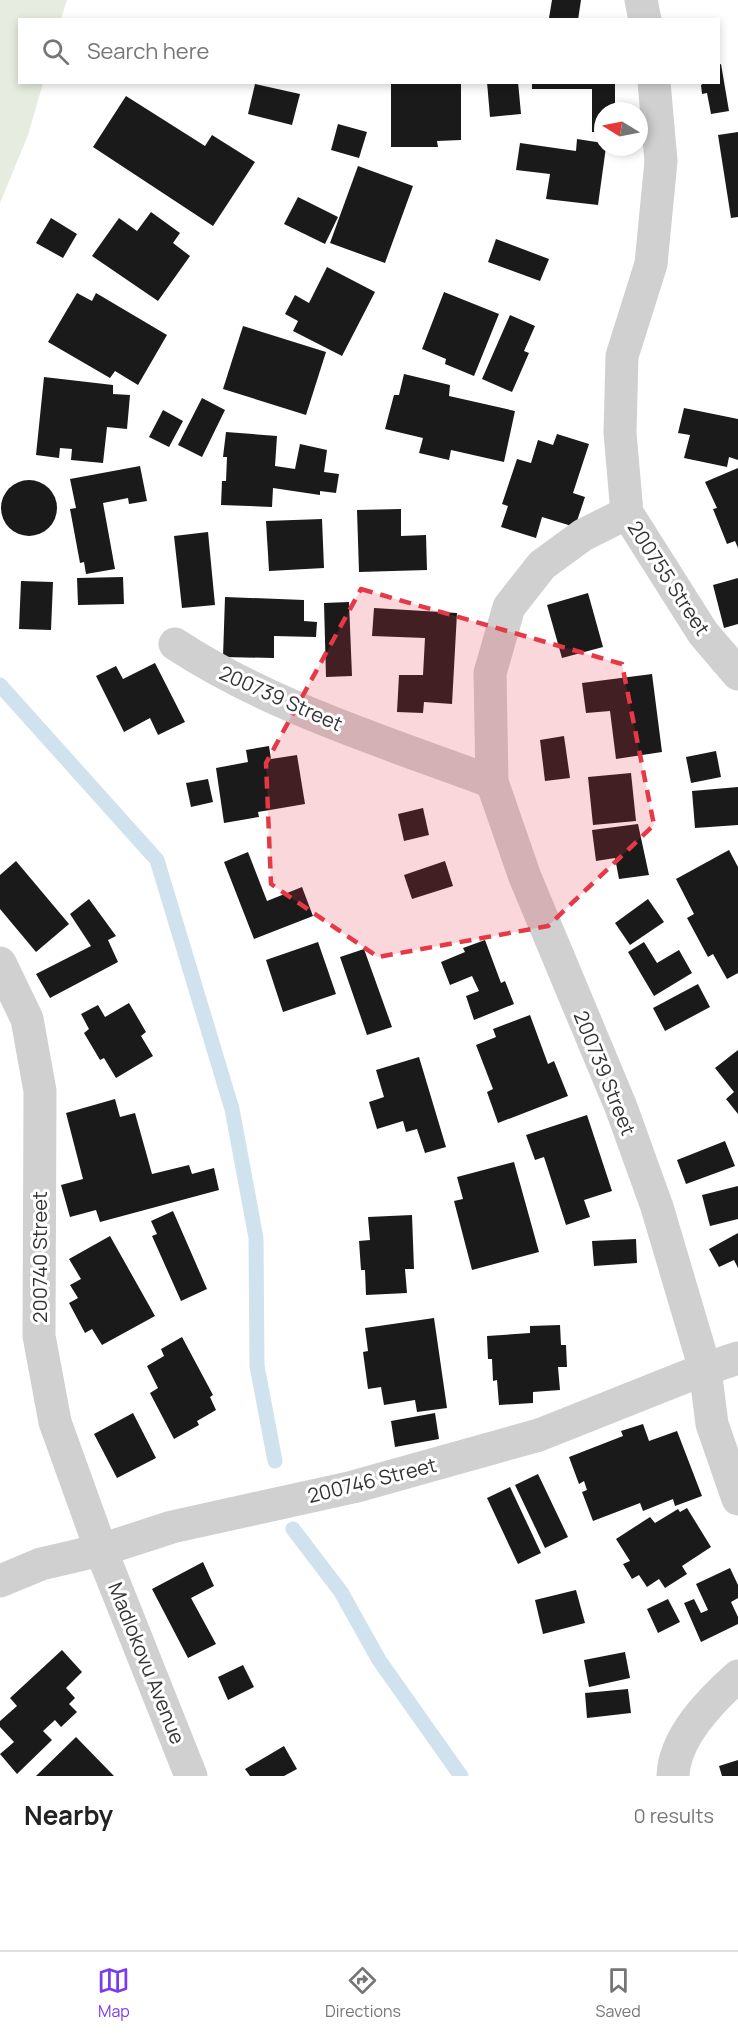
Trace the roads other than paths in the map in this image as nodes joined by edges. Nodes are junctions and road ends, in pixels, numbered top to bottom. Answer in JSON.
{"nodes":[{"id":1,"x":641,"y":0,"type":"edge"},
{"id":2,"x":645,"y":18,"type":"edge"},
{"id":3,"x":654,"y":84,"type":"edge"},
{"id":4,"x":627,"y":513,"type":"junction"},
{"id":5,"x":175,"y":644,"type":"dead end"},
{"id":6,"x":738,"y":674,"type":"edge"},
{"id":7,"x":492,"y":782,"type":"junction"},
{"id":8,"x":0,"y":963,"type":"edge"},
{"id":9,"x":738,"y":1358,"type":"edge"},
{"id":10,"x":705,"y":1368,"type":"junction"},
{"id":11,"x":738,"y":1500,"type":"edge"},
{"id":12,"x":101,"y":1550,"type":"junction"},
{"id":13,"x":0,"y":1581,"type":"edge"},
{"id":14,"x":738,"y":1676,"type":"edge"},
{"id":15,"x":191,"y":1776,"type":"edge"},
{"id":16,"x":674,"y":1776,"type":"edge"}],
"edges":[{"from":1,"to":2,"type":"street"},
{"from":3,"to":4,"type":"street","name":"200755 Street"},
{"from":4,"to":6,"type":"street","name":"200755 Street"},
{"from":4,"to":7,"type":"street","name":"200739 Street"},
{"from":5,"to":7,"type":"street","name":"200739 Street"},
{"from":7,"to":10,"type":"street","name":"200739 Street"},
{"from":8,"to":12,"type":"street","name":"200740 Street"},
{"from":9,"to":10,"type":"street","name":"200746 Street"},
{"from":10,"to":11,"type":"street","name":"200739 Street"},
{"from":10,"to":12,"type":"street","name":"200746 Street"},
{"from":12,"to":13,"type":"street","name":"200746 Street"},
{"from":12,"to":15,"type":"street","name":"Madlokovu Avenue"},
{"from":14,"to":16,"type":"street"}]}
